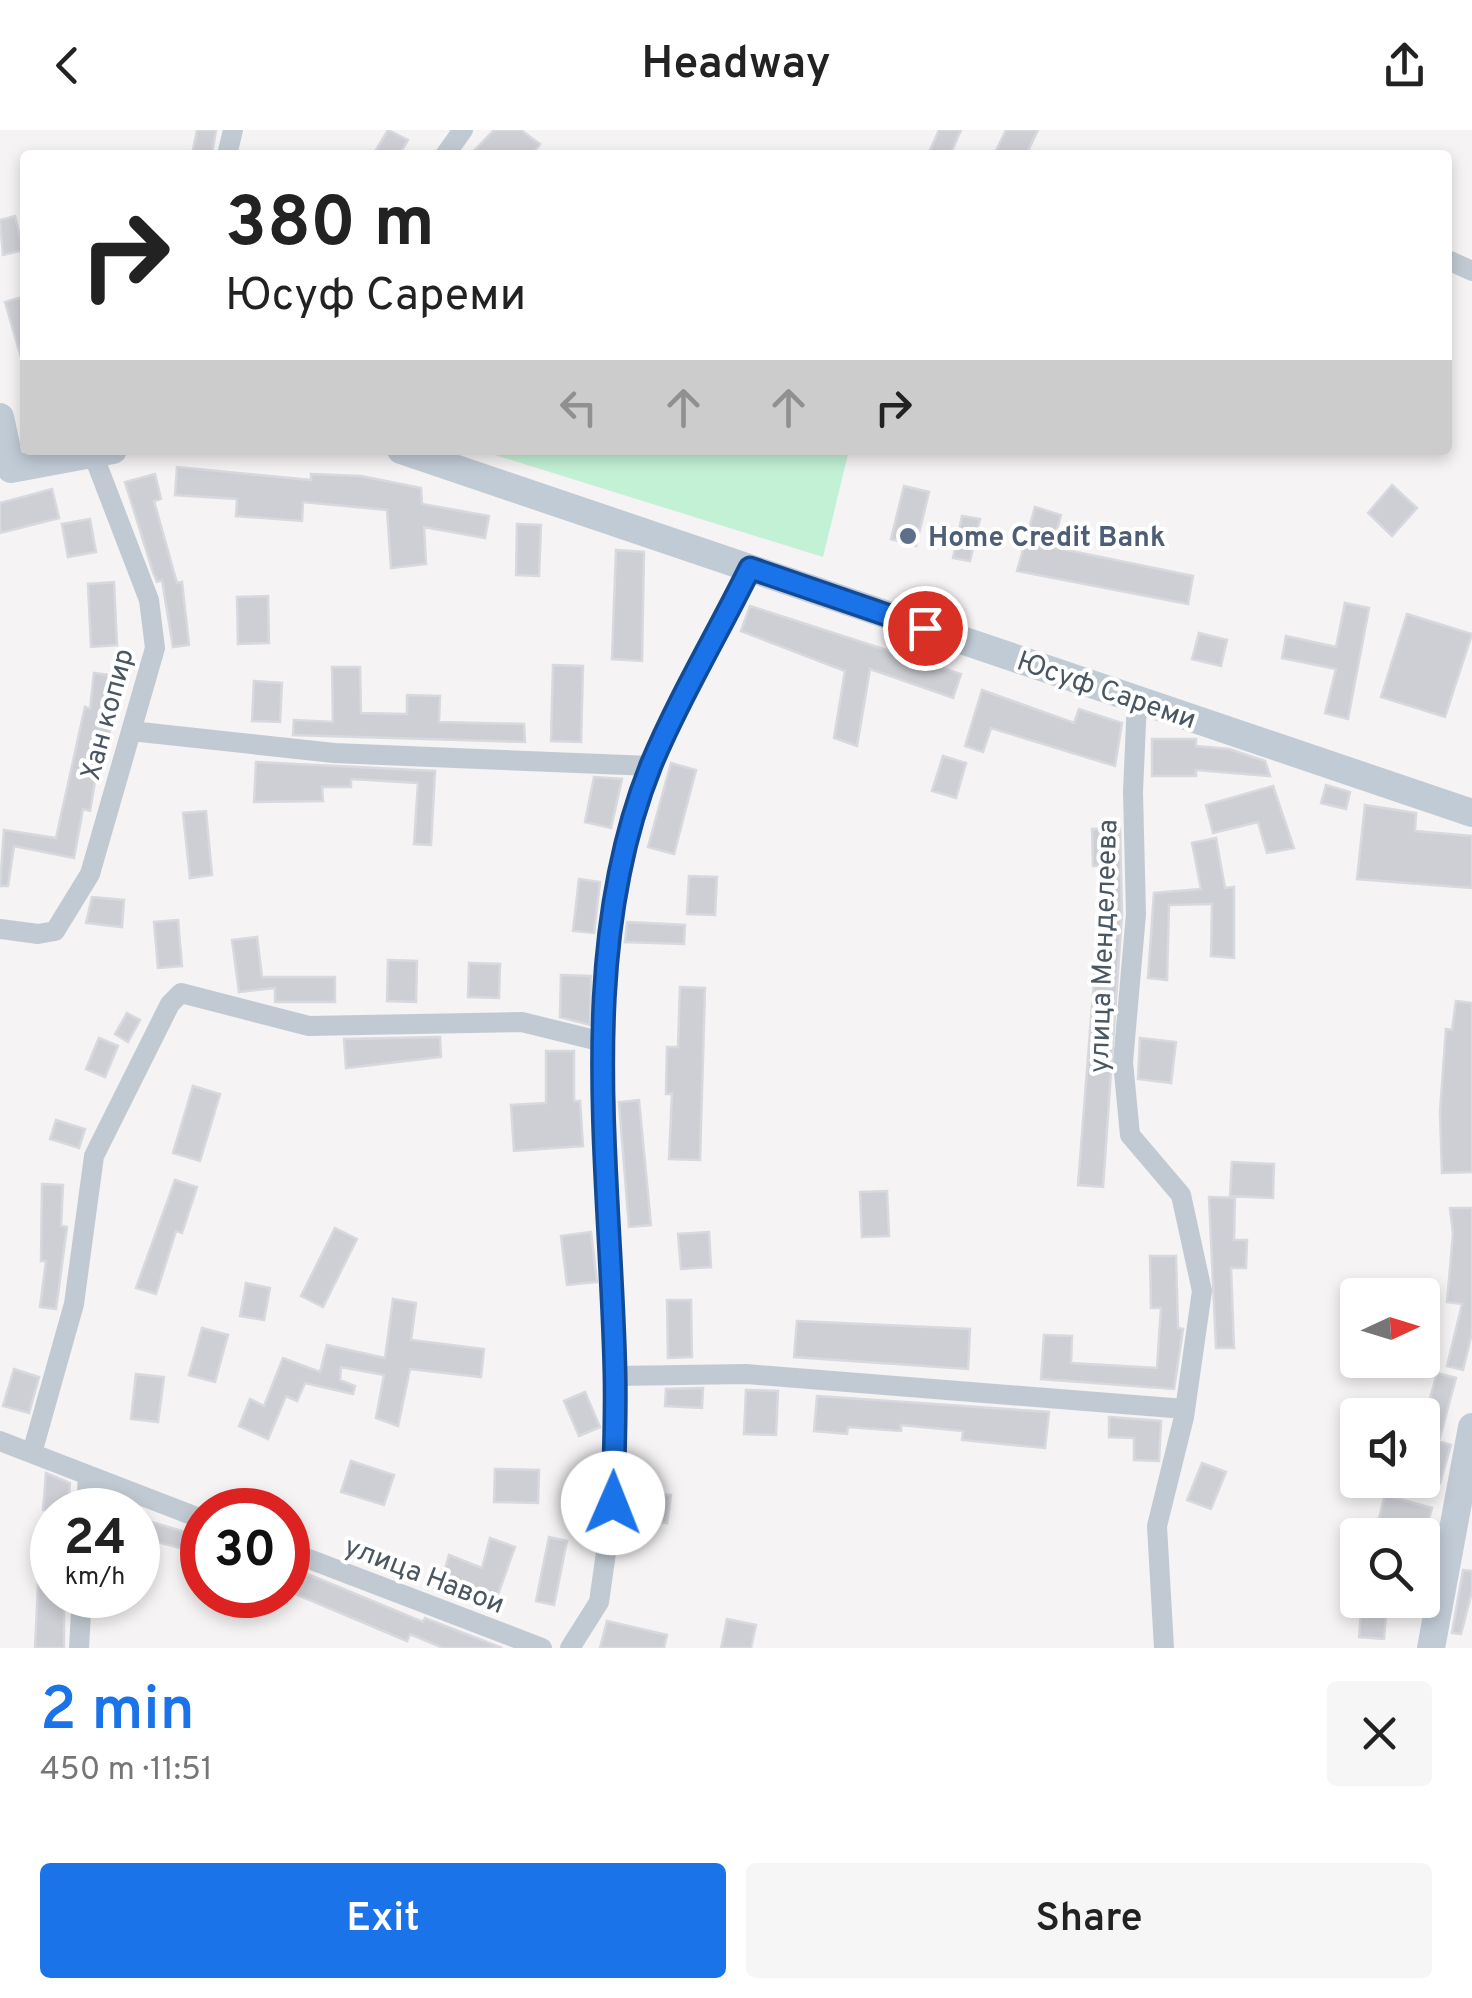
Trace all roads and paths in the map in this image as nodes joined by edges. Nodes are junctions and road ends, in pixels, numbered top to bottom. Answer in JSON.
{"nodes":[{"id":1,"x":0,"y":417,"type":"edge"},
{"id":2,"x":88,"y":455,"type":"edge"},
{"id":3,"x":104,"y":455,"type":"edge"},
{"id":4,"x":416,"y":455,"type":"edge"},
{"id":5,"x":4,"y":472,"type":"edge"},
{"id":6,"x":750,"y":568,"type":"junction"},
{"id":7,"x":1138,"y":700,"type":"junction"},
{"id":8,"x":131,"y":731,"type":"junction"},
{"id":9,"x":651,"y":766,"type":"junction"},
{"id":10,"x":1472,"y":813,"type":"edge"},
{"id":11,"x":0,"y":929,"type":"edge"},
{"id":12,"x":604,"y":1042,"type":"junction"},
{"id":13,"x":616,"y":1376,"type":"junction"},
{"id":14,"x":1186,"y":1409,"type":"junction"},
{"id":15,"x":1472,"y":1427,"type":"edge"},
{"id":16,"x":0,"y":1441,"type":"edge"},
{"id":17,"x":32,"y":1453,"type":"junction"},
{"id":18,"x":88,"y":1475,"type":"junction"},
{"id":19,"x":87,"y":1488,"type":"edge"},
{"id":20,"x":180,"y":1510,"type":"edge"},
{"id":21,"x":310,"y":1559,"type":"edge"},
{"id":22,"x":81,"y":1618,"type":"edge"},
{"id":23,"x":80,"y":1648,"type":"edge"},
{"id":24,"x":542,"y":1648,"type":"edge"},
{"id":25,"x":570,"y":1648,"type":"edge"},
{"id":26,"x":1164,"y":1648,"type":"edge"},
{"id":27,"x":1430,"y":1648,"type":"edge"}],
"edges":[{"from":1,"to":5,"type":"main road"},
{"from":2,"to":5,"type":"main road"},
{"from":3,"to":8,"type":"street","name":"Хан копир"},
{"from":4,"to":6,"type":"main road","name":"Юсуф Сареми"},
{"from":6,"to":7,"type":"main road","name":"Юсуф Сареми"},
{"from":6,"to":9,"type":"street"},
{"from":7,"to":10,"type":"main road","name":"Юсуф Сареми"},
{"from":7,"to":14,"type":"street","name":"улица Менделеева"},
{"from":8,"to":9,"type":"street"},
{"from":8,"to":11,"type":"street","name":"Хан копир"},
{"from":9,"to":12,"type":"street"},
{"from":12,"to":13,"type":"street"},
{"from":12,"to":17,"type":"street"},
{"from":13,"to":14,"type":"street"},
{"from":13,"to":25,"type":"street"},
{"from":14,"to":26,"type":"street","name":"улица Менделеева"},
{"from":15,"to":27,"type":"main road"},
{"from":16,"to":17,"type":"street"},
{"from":17,"to":18,"type":"street"},
{"from":18,"to":19,"type":"street"},
{"from":18,"to":20,"type":"street"},
{"from":21,"to":24,"type":"street","name":"улица Навои"},
{"from":22,"to":23,"type":"street"}]}
